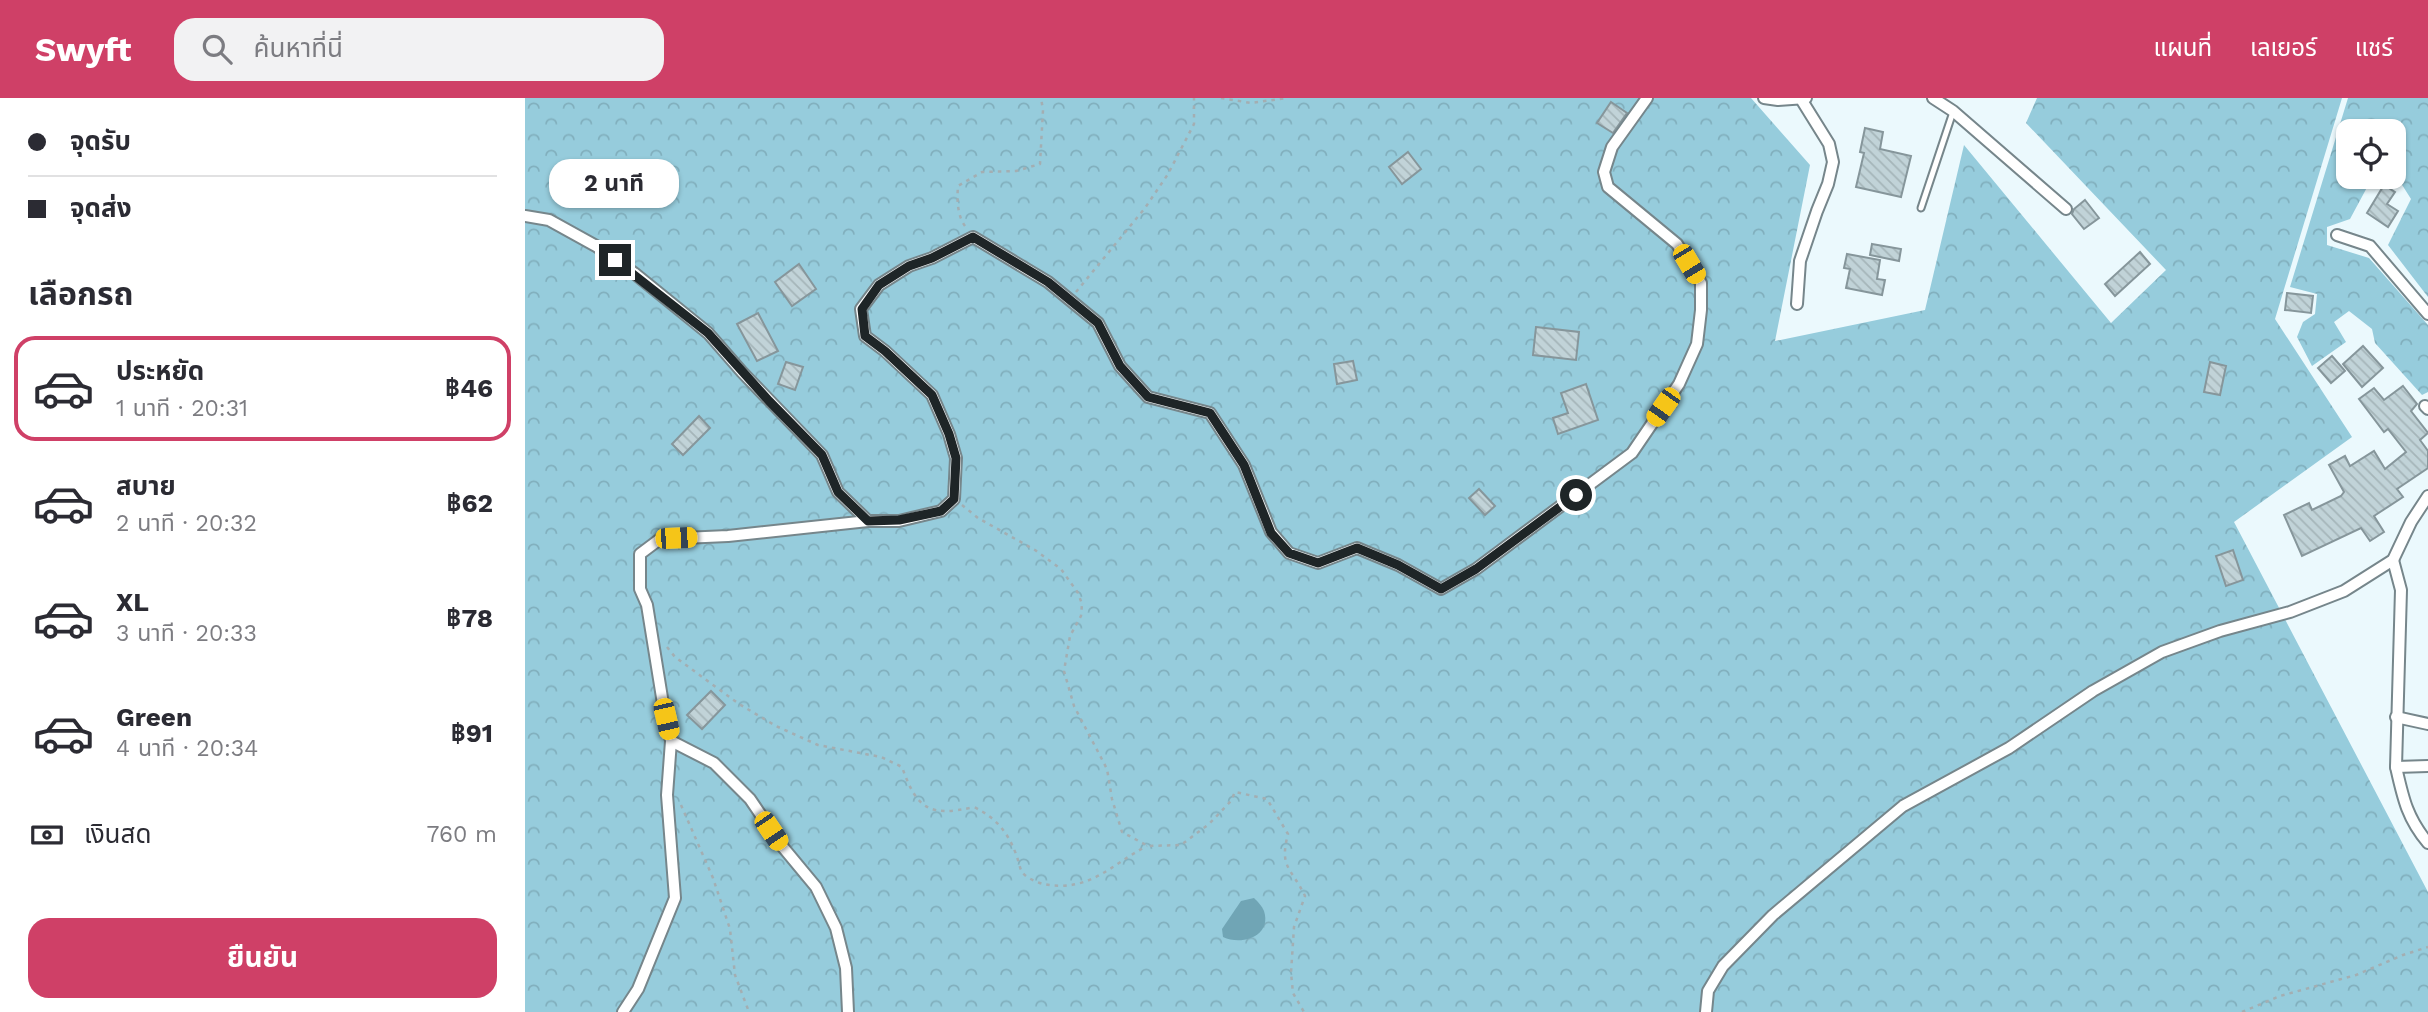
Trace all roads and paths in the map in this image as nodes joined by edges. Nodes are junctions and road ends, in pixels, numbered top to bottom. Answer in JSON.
{"nodes":[{"id":1,"x":1041,"y":98,"type":"edge"},
{"id":2,"x":1194,"y":98,"type":"edge"},
{"id":3,"x":1221,"y":98,"type":"edge"},
{"id":4,"x":1287,"y":98,"type":"edge"},
{"id":5,"x":1647,"y":98,"type":"edge"},
{"id":6,"x":1763,"y":98,"type":"edge"},
{"id":7,"x":1803,"y":98,"type":"edge"},
{"id":8,"x":1933,"y":98,"type":"edge"},
{"id":9,"x":1954,"y":111,"type":"junction"},
{"id":10,"x":1921,"y":208,"type":"dead end"},
{"id":11,"x":2066,"y":209,"type":"dead end"},
{"id":12,"x":525,"y":216,"type":"edge"},
{"id":13,"x":2337,"y":235,"type":"dead end"},
{"id":14,"x":973,"y":237,"type":"junction"},
{"id":15,"x":1069,"y":300,"type":"junction"},
{"id":16,"x":1797,"y":304,"type":"dead end"},
{"id":17,"x":2428,"y":314,"type":"edge"},
{"id":18,"x":2428,"y":496,"type":"edge"},
{"id":19,"x":954,"y":499,"type":"junction"},
{"id":20,"x":868,"y":521,"type":"junction"},
{"id":21,"x":2393,"y":560,"type":"junction"},
{"id":22,"x":667,"y":647,"type":"dead end"},
{"id":23,"x":2396,"y":718,"type":"junction"},
{"id":24,"x":2428,"y":724,"type":"edge"},
{"id":25,"x":671,"y":741,"type":"junction"},
{"id":26,"x":2428,"y":766,"type":"edge"},
{"id":27,"x":2396,"y":767,"type":"junction"},
{"id":28,"x":667,"y":795,"type":"junction"},
{"id":29,"x":2428,"y":843,"type":"edge"},
{"id":30,"x":1148,"y":846,"type":"junction"},
{"id":31,"x":2428,"y":947,"type":"edge"},
{"id":32,"x":623,"y":1012,"type":"edge"},
{"id":33,"x":749,"y":1012,"type":"edge"},
{"id":34,"x":848,"y":1012,"type":"edge"},
{"id":35,"x":1304,"y":1012,"type":"edge"},
{"id":36,"x":1706,"y":1012,"type":"edge"},
{"id":37,"x":2242,"y":1012,"type":"edge"}],
"edges":[{"from":1,"to":14,"type":"path"},
{"from":2,"to":15,"type":"path"},
{"from":3,"to":4,"type":"path"},
{"from":5,"to":15,"type":"street"},
{"from":6,"to":7,"type":"street"},
{"from":7,"to":16,"type":"street"},
{"from":8,"to":9,"type":"street"},
{"from":9,"to":10,"type":"lane"},
{"from":9,"to":11,"type":"street"},
{"from":12,"to":20,"type":"street"},
{"from":13,"to":17,"type":"street"},
{"from":14,"to":15,"type":"street"},
{"from":14,"to":19,"type":"street"},
{"from":18,"to":21,"type":"street"},
{"from":19,"to":20,"type":"street"},
{"from":19,"to":30,"type":"path"},
{"from":20,"to":25,"type":"street"},
{"from":21,"to":23,"type":"street"},
{"from":21,"to":36,"type":"street"},
{"from":22,"to":30,"type":"path"},
{"from":23,"to":24,"type":"street"},
{"from":23,"to":27,"type":"street"},
{"from":25,"to":28,"type":"street"},
{"from":25,"to":34,"type":"street"},
{"from":26,"to":27,"type":"street"},
{"from":27,"to":29,"type":"street"},
{"from":28,"to":32,"type":"street"},
{"from":28,"to":33,"type":"path"},
{"from":30,"to":35,"type":"path"},
{"from":31,"to":37,"type":"path"}]}
